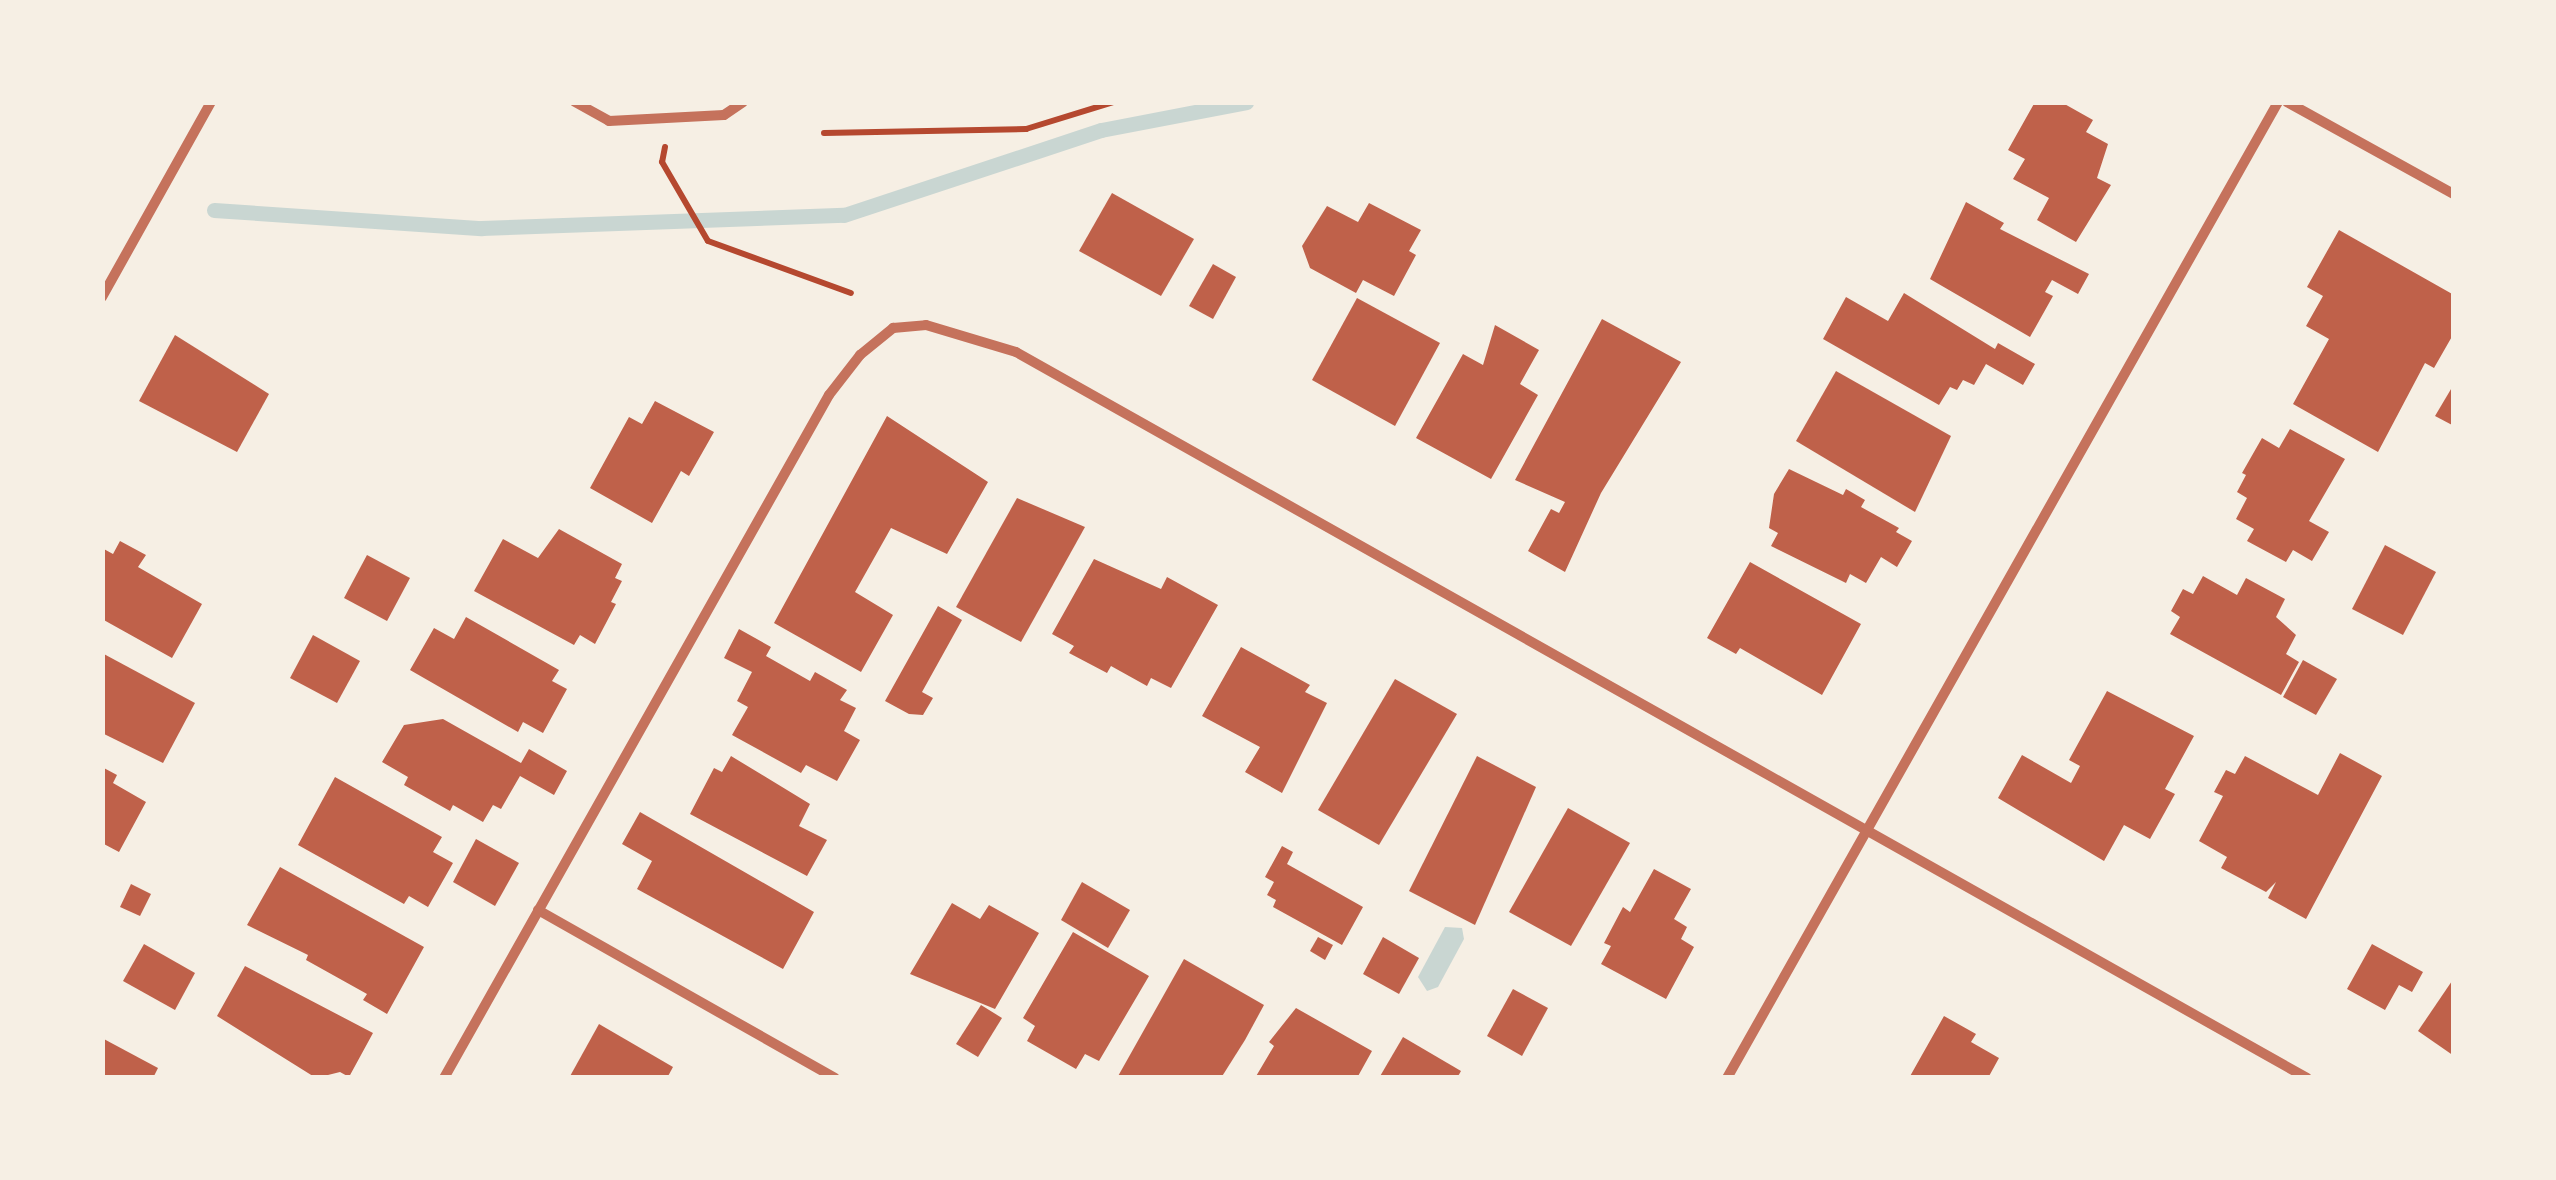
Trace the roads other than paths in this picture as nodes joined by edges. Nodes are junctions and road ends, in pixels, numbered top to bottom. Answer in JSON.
{"nodes":[{"id":1,"x":211,"y":102,"type":"edge"},
{"id":2,"x":575,"y":102,"type":"edge"},
{"id":3,"x":743,"y":102,"type":"edge"},
{"id":4,"x":2278,"y":102,"type":"edge"},
{"id":5,"x":2288,"y":102,"type":"edge"},
{"id":6,"x":2454,"y":194,"type":"edge"},
{"id":7,"x":102,"y":296,"type":"edge"},
{"id":8,"x":1864,"y":826,"type":"junction"},
{"id":9,"x":538,"y":910,"type":"junction"},
{"id":10,"x":444,"y":1078,"type":"edge"},
{"id":11,"x":835,"y":1078,"type":"edge"},
{"id":12,"x":1726,"y":1078,"type":"edge"},
{"id":13,"x":2307,"y":1078,"type":"edge"}],
"edges":[{"from":1,"to":7,"type":"street"},
{"from":2,"to":3,"type":"street"},
{"from":4,"to":8,"type":"street"},
{"from":5,"to":6,"type":"street"},
{"from":8,"to":9,"type":"street"},
{"from":8,"to":12,"type":"street"},
{"from":8,"to":13,"type":"street"},
{"from":9,"to":10,"type":"street"},
{"from":9,"to":11,"type":"street"}]}
